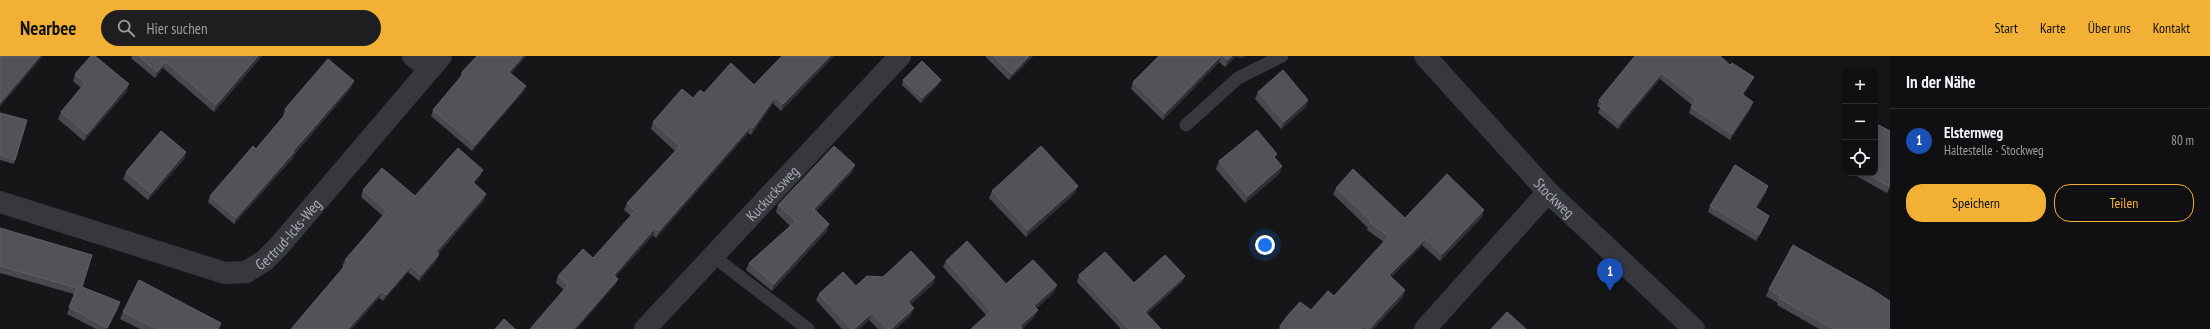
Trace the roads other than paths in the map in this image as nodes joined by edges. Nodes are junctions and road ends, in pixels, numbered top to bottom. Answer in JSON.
{"nodes":[{"id":1,"x":413,"y":56,"type":"edge"},
{"id":2,"x":900,"y":56,"type":"edge"},
{"id":3,"x":1282,"y":56,"type":"edge"},
{"id":4,"x":1425,"y":56,"type":"edge"},
{"id":5,"x":436,"y":63,"type":"edge"},
{"id":6,"x":1186,"y":125,"type":"dead end"},
{"id":7,"x":1548,"y":192,"type":"junction"},
{"id":8,"x":0,"y":202,"type":"edge"},
{"id":9,"x":713,"y":256,"type":"junction"},
{"id":10,"x":645,"y":329,"type":"edge"},
{"id":11,"x":808,"y":329,"type":"edge"},
{"id":12,"x":1425,"y":329,"type":"edge"},
{"id":13,"x":1694,"y":329,"type":"edge"}],
"edges":[{"from":1,"to":5,"type":"street","name":"Gertrud-Icks-Weg"},
{"from":2,"to":9,"type":"street","name":"Kuckucksweg"},
{"from":3,"to":6,"type":"lane"},
{"from":4,"to":7,"type":"street","name":"Stockweg"},
{"from":5,"to":8,"type":"street","name":"Gertrud-Icks-Weg"},
{"from":7,"to":12,"type":"street"},
{"from":7,"to":13,"type":"street","name":"Stockweg"},
{"from":9,"to":10,"type":"street","name":"Kuckucksweg"},
{"from":9,"to":11,"type":"lane"}]}
